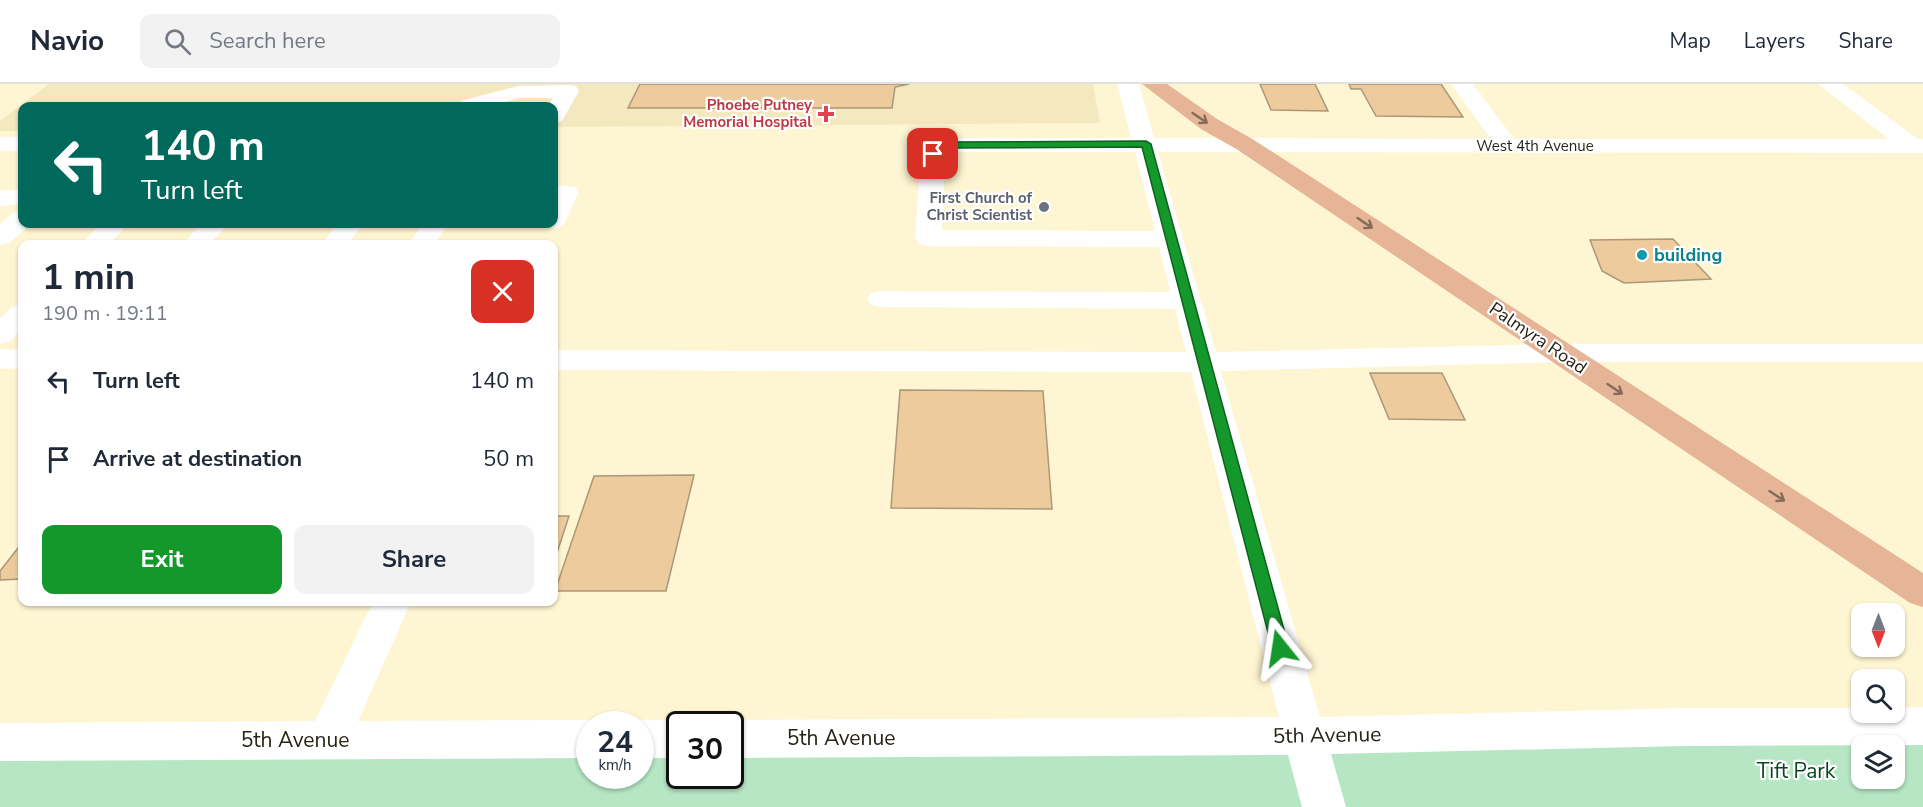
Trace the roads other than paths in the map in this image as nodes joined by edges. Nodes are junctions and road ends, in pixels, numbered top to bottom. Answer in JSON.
{"nodes":[{"id":1,"x":1128,"y":84,"type":"edge"},
{"id":2,"x":1153,"y":84,"type":"edge"},
{"id":3,"x":1462,"y":84,"type":"edge"},
{"id":4,"x":1829,"y":84,"type":"edge"},
{"id":5,"x":483,"y":102,"type":"edge"},
{"id":6,"x":558,"y":108,"type":"edge"},
{"id":7,"x":0,"y":144,"type":"edge"},
{"id":8,"x":18,"y":144,"type":"edge"},
{"id":9,"x":1146,"y":144,"type":"junction"},
{"id":10,"x":1246,"y":145,"type":"junction"},
{"id":11,"x":1508,"y":146,"type":"junction"},
{"id":12,"x":1918,"y":146,"type":"edge"},
{"id":13,"x":558,"y":192,"type":"edge"},
{"id":14,"x":0,"y":198,"type":"edge"},
{"id":15,"x":18,"y":198,"type":"edge"},
{"id":16,"x":558,"y":211,"type":"edge"},
{"id":17,"x":18,"y":221,"type":"edge"},
{"id":18,"x":112,"y":228,"type":"edge"},
{"id":19,"x":211,"y":228,"type":"edge"},
{"id":20,"x":0,"y":237,"type":"edge"},
{"id":21,"x":1172,"y":239,"type":"junction"},
{"id":22,"x":98,"y":240,"type":"edge"},
{"id":23,"x":200,"y":240,"type":"edge"},
{"id":24,"x":881,"y":299,"type":"dead end"},
{"id":25,"x":1188,"y":301,"type":"junction"},
{"id":26,"x":0,"y":310,"type":"edge"},
{"id":27,"x":18,"y":312,"type":"edge"},
{"id":28,"x":18,"y":316,"type":"edge"},
{"id":29,"x":0,"y":335,"type":"edge"},
{"id":30,"x":1561,"y":353,"type":"junction"},
{"id":31,"x":1923,"y":353,"type":"edge"},
{"id":32,"x":0,"y":359,"type":"edge"},
{"id":33,"x":18,"y":359,"type":"edge"},
{"id":34,"x":558,"y":360,"type":"edge"},
{"id":35,"x":1204,"y":362,"type":"junction"},
{"id":36,"x":1923,"y":592,"type":"edge"},
{"id":37,"x":390,"y":606,"type":"edge"},
{"id":38,"x":1923,"y":726,"type":"edge"},
{"id":39,"x":1304,"y":736,"type":"junction"},
{"id":40,"x":576,"y":739,"type":"edge"},
{"id":41,"x":744,"y":739,"type":"edge"},
{"id":42,"x":328,"y":740,"type":"junction"},
{"id":43,"x":0,"y":742,"type":"edge"},
{"id":44,"x":1324,"y":807,"type":"edge"}],
"edges":[{"from":1,"to":9,"type":"street"},
{"from":2,"to":10,"type":"main road","name":"Palmyra Road","one_way":true},
{"from":3,"to":11,"type":"street"},
{"from":4,"to":12,"type":"street"},
{"from":5,"to":6,"type":"street"},
{"from":7,"to":8,"type":"street"},
{"from":9,"to":10,"type":"street","name":"West 4th Avenue"},
{"from":9,"to":21,"type":"street"},
{"from":9,"to":21,"type":"street","name":"West 4th Avenue"},
{"from":10,"to":11,"type":"street","name":"West 4th Avenue"},
{"from":10,"to":30,"type":"main road","name":"Palmyra Road","one_way":true},
{"from":11,"to":12,"type":"street","name":"West 4th Avenue"},
{"from":13,"to":16,"type":"street"},
{"from":14,"to":15,"type":"street"},
{"from":17,"to":20,"type":"street"},
{"from":18,"to":22,"type":"street"},
{"from":19,"to":23,"type":"street"},
{"from":21,"to":25,"type":"street"},
{"from":24,"to":25,"type":"street"},
{"from":25,"to":35,"type":"street"},
{"from":26,"to":27,"type":"street"},
{"from":28,"to":29,"type":"street"},
{"from":30,"to":31,"type":"street"},
{"from":30,"to":35,"type":"street"},
{"from":30,"to":36,"type":"main road","name":"Palmyra Road","one_way":true},
{"from":32,"to":33,"type":"street"},
{"from":34,"to":35,"type":"street"},
{"from":35,"to":39,"type":"street"},
{"from":37,"to":42,"type":"street"},
{"from":38,"to":39,"type":"street","name":"5th Avenue"},
{"from":39,"to":41,"type":"street","name":"5th Avenue"},
{"from":39,"to":44,"type":"street"},
{"from":40,"to":42,"type":"street","name":"5th Avenue"},
{"from":42,"to":43,"type":"street","name":"5th Avenue"}]}
